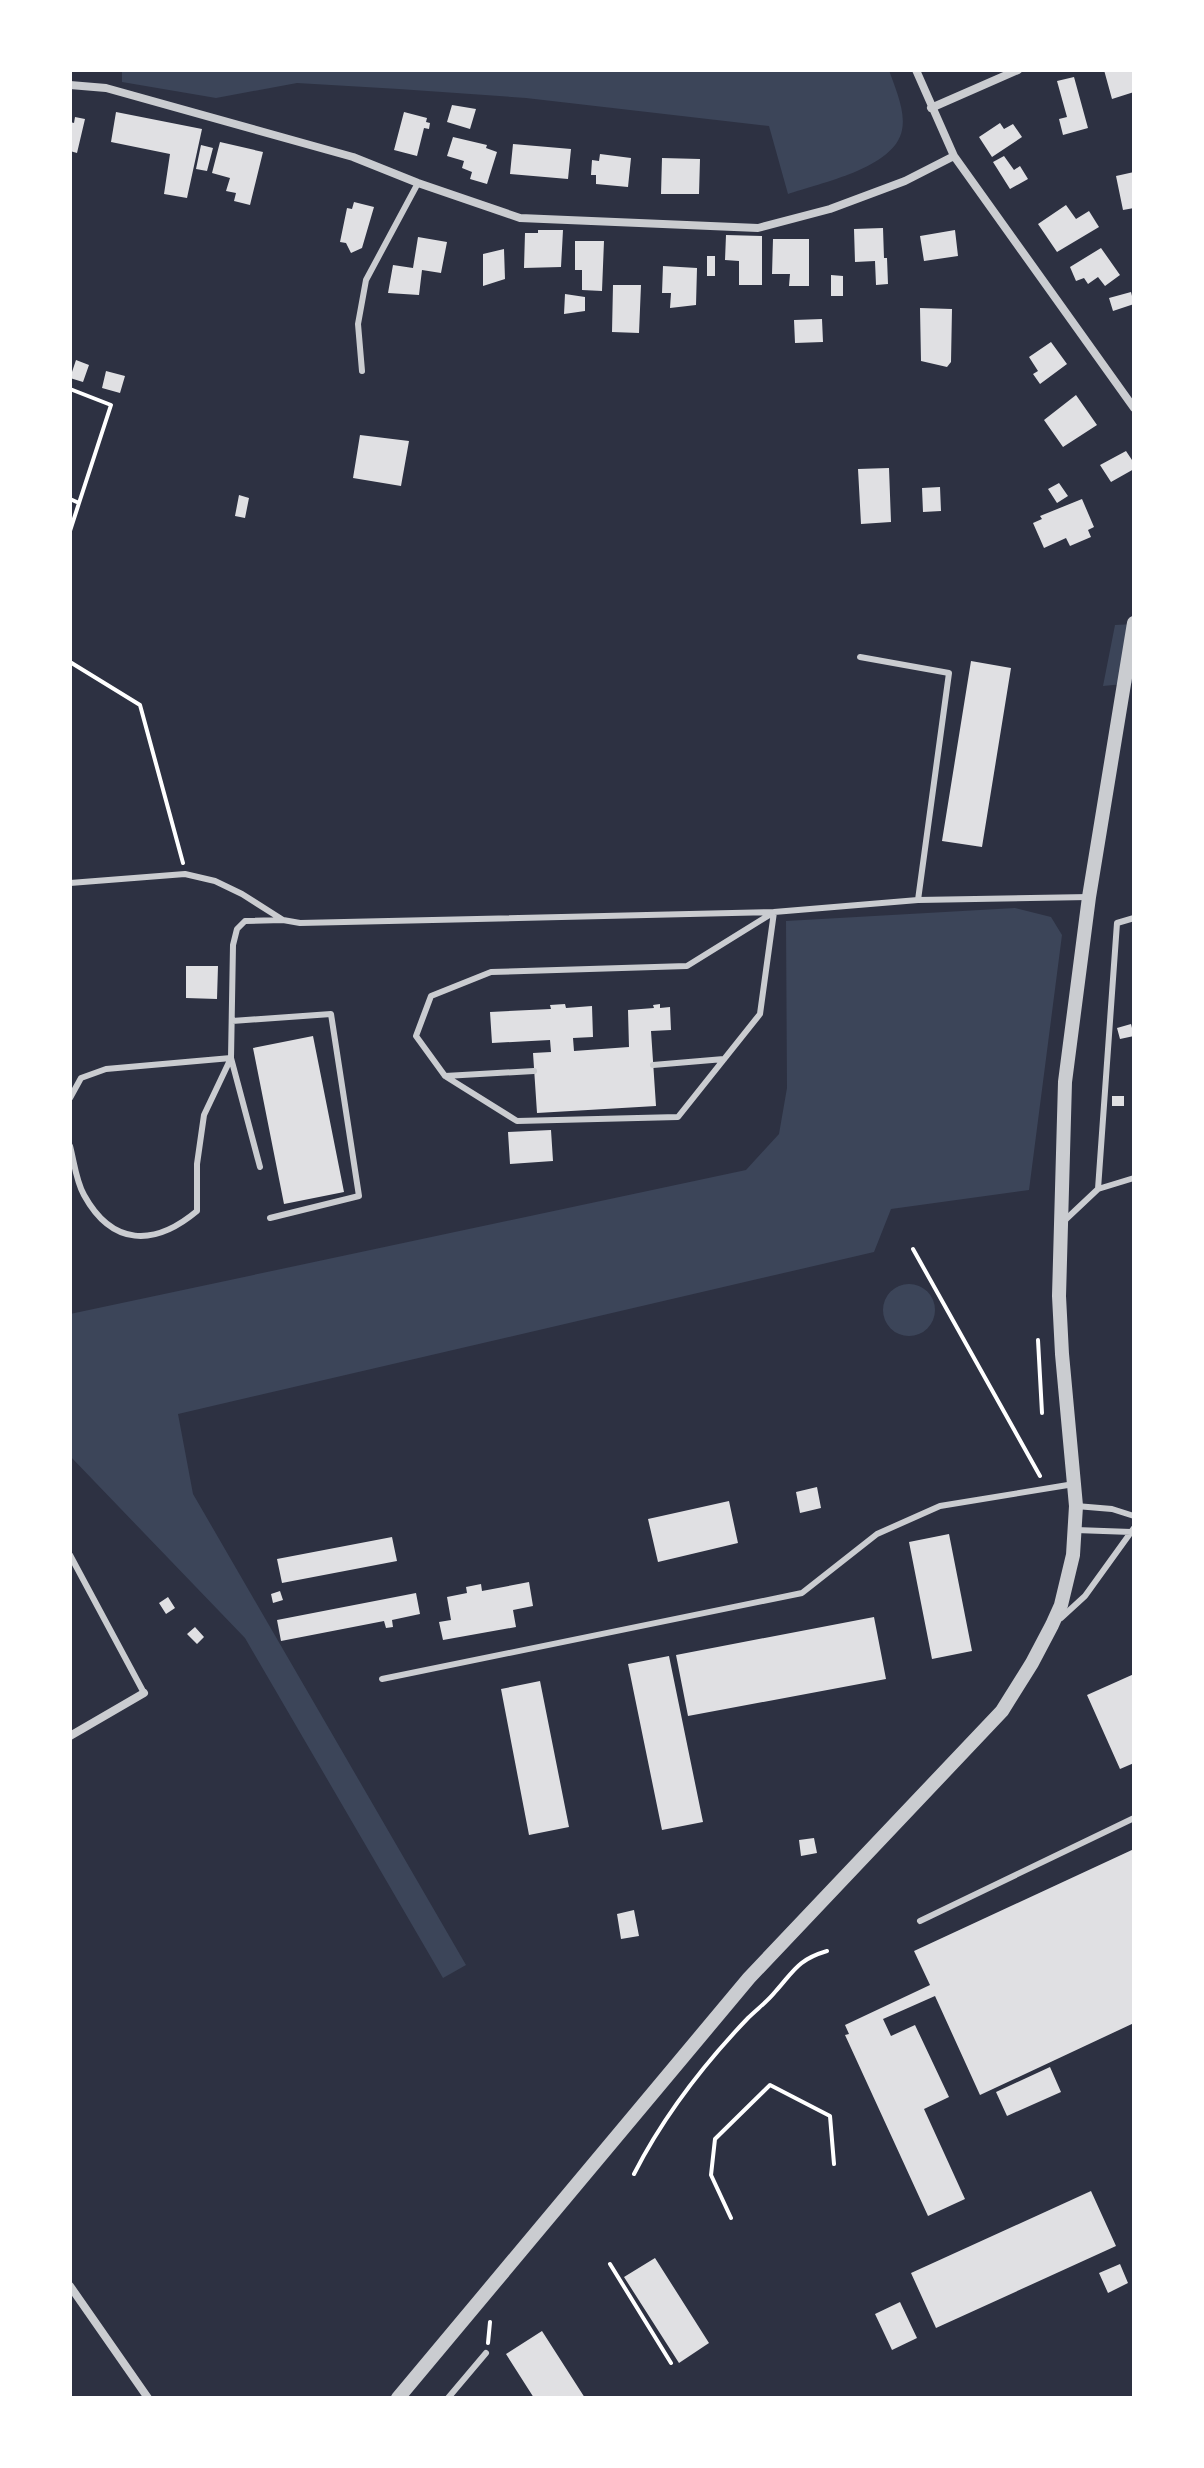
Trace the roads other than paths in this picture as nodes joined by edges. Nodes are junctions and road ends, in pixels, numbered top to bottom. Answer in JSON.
{"nodes":[{"id":1,"x":916,"y":70,"type":"edge"},
{"id":2,"x":1018,"y":70,"type":"edge"},
{"id":3,"x":70,"y":85,"type":"edge"},
{"id":4,"x":931,"y":108,"type":"junction"},
{"id":5,"x":954,"y":156,"type":"junction"},
{"id":6,"x":418,"y":183,"type":"junction"},
{"id":7,"x":362,"y":371,"type":"dead end"},
{"id":8,"x":1134,"y":408,"type":"edge"},
{"id":9,"x":1134,"y":623,"type":"edge"},
{"id":10,"x":1132,"y":644,"type":"edge"},
{"id":11,"x":860,"y":657,"type":"dead end"},
{"id":12,"x":70,"y":883,"type":"edge"},
{"id":13,"x":1089,"y":897,"type":"junction"},
{"id":14,"x":918,"y":900,"type":"junction"},
{"id":15,"x":774,"y":912,"type":"junction"},
{"id":16,"x":1134,"y":918,"type":"edge"},
{"id":17,"x":283,"y":920,"type":"junction"},
{"id":18,"x":232,"y":1021,"type":"junction"},
{"id":19,"x":231,"y":1058,"type":"junction"},
{"id":20,"x":724,"y":1059,"type":"junction"},
{"id":21,"x":653,"y":1065,"type":"dead end"},
{"id":22,"x":534,"y":1071,"type":"dead end"},
{"id":23,"x":445,"y":1076,"type":"junction"},
{"id":24,"x":70,"y":1098,"type":"edge"},
{"id":25,"x":70,"y":1146,"type":"edge"},
{"id":26,"x":260,"y":1167,"type":"dead end"},
{"id":27,"x":1134,"y":1178,"type":"edge"},
{"id":28,"x":1098,"y":1189,"type":"junction"},
{"id":29,"x":270,"y":1218,"type":"dead end"},
{"id":30,"x":1059,"y":1226,"type":"junction"},
{"id":31,"x":1074,"y":1484,"type":"junction"},
{"id":32,"x":1076,"y":1506,"type":"junction"},
{"id":33,"x":1134,"y":1516,"type":"edge"},
{"id":34,"x":1076,"y":1530,"type":"junction"},
{"id":35,"x":1132,"y":1530,"type":"edge"},
{"id":36,"x":70,"y":1555,"type":"edge"},
{"id":37,"x":1052,"y":1625,"type":"junction"},
{"id":38,"x":382,"y":1679,"type":"dead end"},
{"id":39,"x":144,"y":1693,"type":"joint"},
{"id":40,"x":70,"y":1736,"type":"edge"},
{"id":41,"x":1134,"y":1818,"type":"edge"},
{"id":42,"x":920,"y":1921,"type":"dead end"},
{"id":43,"x":70,"y":2286,"type":"edge"},
{"id":44,"x":486,"y":2353,"type":"dead end"},
{"id":45,"x":148,"y":2398,"type":"edge"},
{"id":46,"x":398,"y":2398,"type":"edge"},
{"id":47,"x":448,"y":2398,"type":"edge"}],
"edges":[{"from":1,"to":4,"type":"street"},
{"from":2,"to":4,"type":"street"},
{"from":3,"to":6,"type":"street"},
{"from":4,"to":5,"type":"street"},
{"from":5,"to":6,"type":"street"},
{"from":5,"to":8,"type":"street"},
{"from":6,"to":7,"type":"lane"},
{"from":9,"to":10,"type":"street"},
{"from":10,"to":13,"type":"street"},
{"from":11,"to":14,"type":"lane"},
{"from":12,"to":17,"type":"lane"},
{"from":13,"to":14,"type":"lane"},
{"from":13,"to":30,"type":"street"},
{"from":14,"to":15,"type":"lane"},
{"from":15,"to":17,"type":"lane"},
{"from":15,"to":20,"type":"lane"},
{"from":15,"to":23,"type":"lane"},
{"from":16,"to":28,"type":"lane"},
{"from":17,"to":18,"type":"lane"},
{"from":18,"to":19,"type":"lane"},
{"from":18,"to":29,"type":"lane"},
{"from":19,"to":24,"type":"lane"},
{"from":19,"to":25,"type":"lane"},
{"from":19,"to":26,"type":"lane"},
{"from":20,"to":21,"type":"lane"},
{"from":20,"to":23,"type":"lane"},
{"from":22,"to":23,"type":"lane"},
{"from":27,"to":28,"type":"lane"},
{"from":28,"to":30,"type":"lane"},
{"from":30,"to":31,"type":"street"},
{"from":31,"to":32,"type":"street"},
{"from":31,"to":38,"type":"lane"},
{"from":32,"to":33,"type":"lane"},
{"from":32,"to":34,"type":"street"},
{"from":34,"to":35,"type":"lane"},
{"from":34,"to":37,"type":"street"},
{"from":35,"to":37,"type":"lane"},
{"from":36,"to":39,"type":"lane"},
{"from":37,"to":46,"type":"street"},
{"from":39,"to":40,"type":"street"},
{"from":41,"to":42,"type":"lane"},
{"from":43,"to":45,"type":"street"},
{"from":44,"to":47,"type":"lane"}]}
